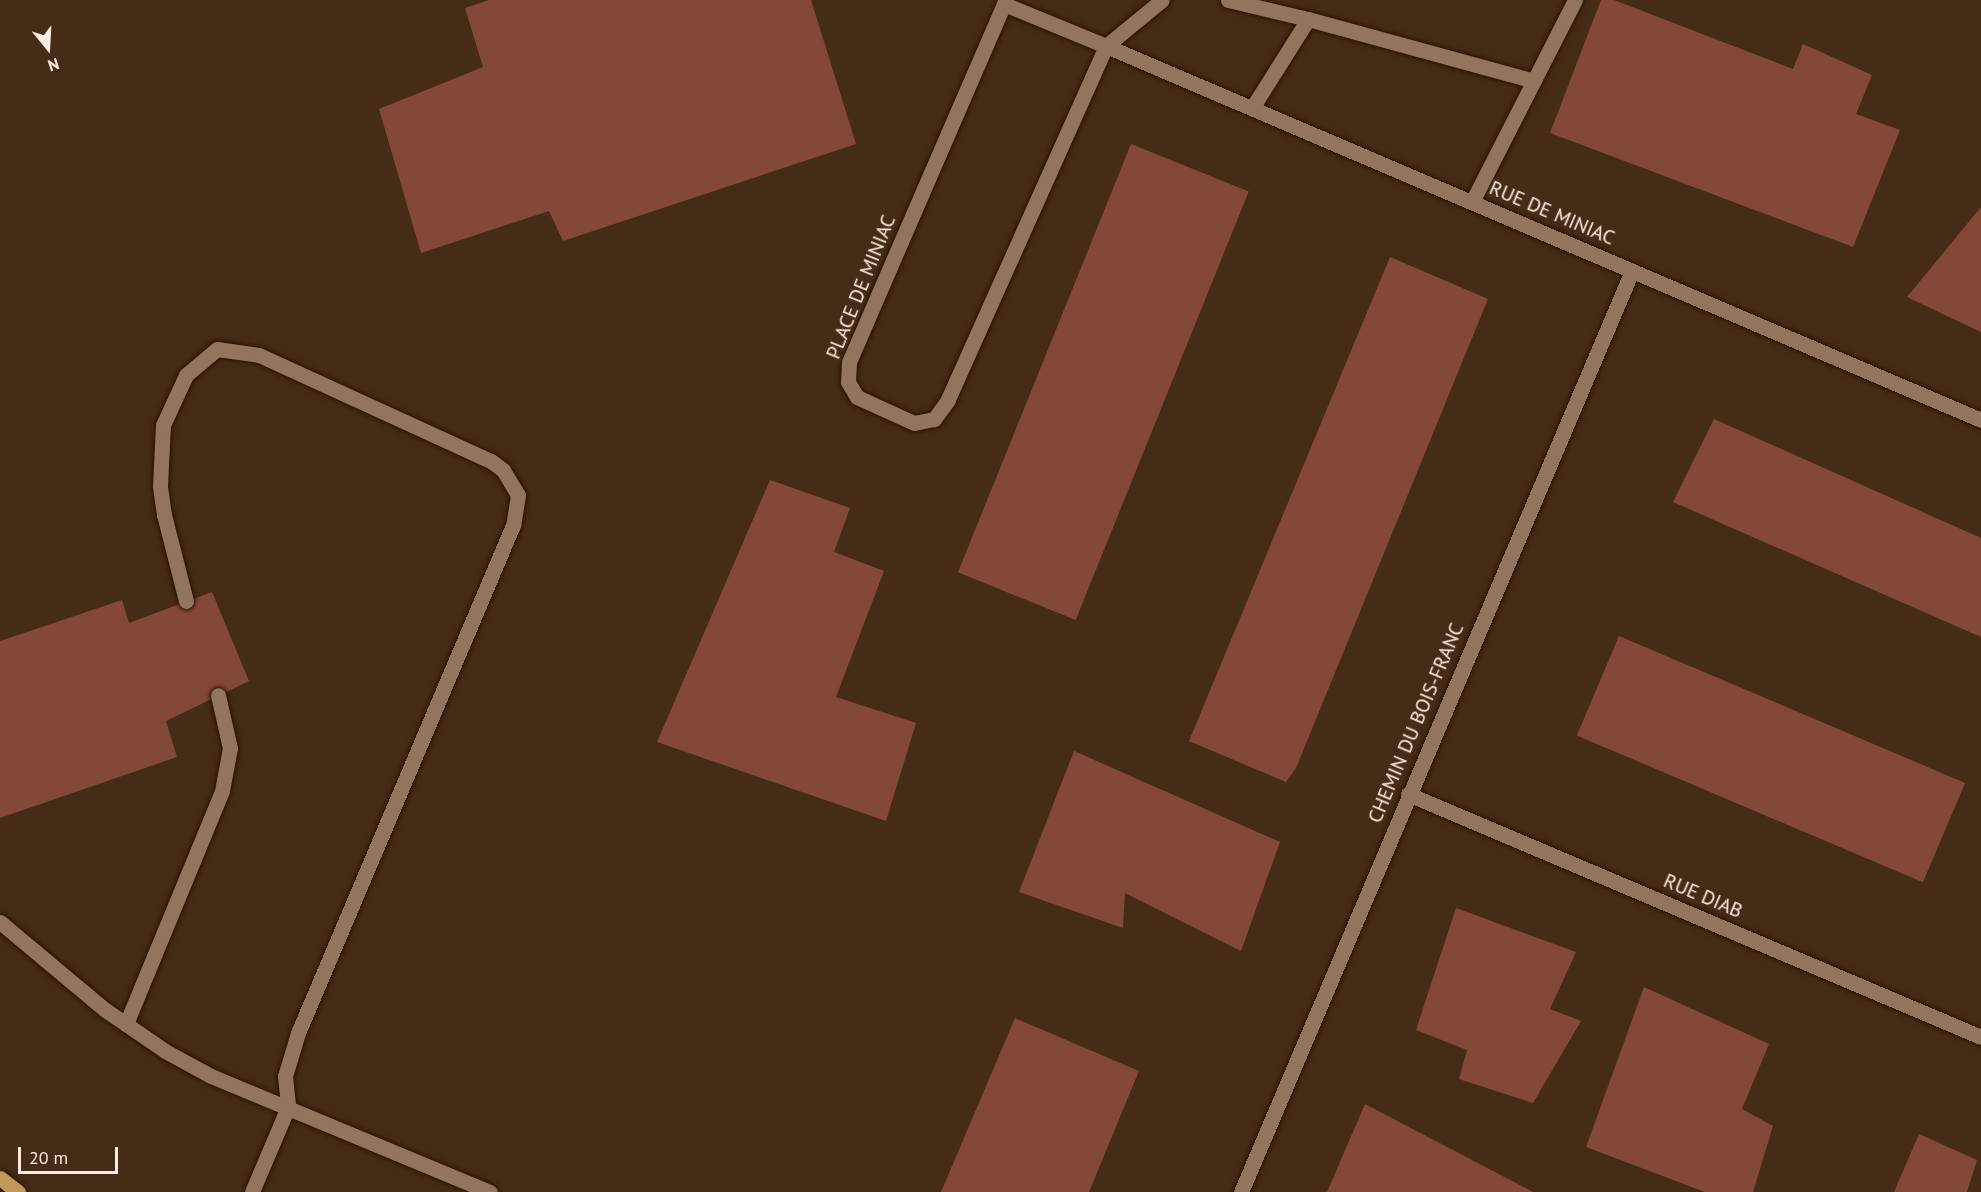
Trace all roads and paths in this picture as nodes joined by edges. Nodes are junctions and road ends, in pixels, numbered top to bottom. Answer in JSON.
{"nodes":[{"id":1,"x":1162,"y":0,"type":"edge"},
{"id":2,"x":1228,"y":0,"type":"edge"},
{"id":3,"x":1575,"y":0,"type":"edge"},
{"id":4,"x":1004,"y":2,"type":"edge"},
{"id":5,"x":1308,"y":19,"type":"junction"},
{"id":6,"x":1106,"y":46,"type":"junction"},
{"id":7,"x":1534,"y":81,"type":"junction"},
{"id":8,"x":1252,"y":108,"type":"junction"},
{"id":9,"x":1472,"y":202,"type":"junction"},
{"id":10,"x":1632,"y":271,"type":"junction"},
{"id":11,"x":1981,"y":420,"type":"edge"},
{"id":12,"x":186,"y":601,"type":"dead end"},
{"id":13,"x":218,"y":696,"type":"dead end"},
{"id":14,"x":1408,"y":794,"type":"junction"},
{"id":15,"x":0,"y":922,"type":"edge"},
{"id":16,"x":126,"y":1024,"type":"junction"},
{"id":17,"x":1981,"y":1037,"type":"edge"},
{"id":18,"x":288,"y":1107,"type":"junction"},
{"id":19,"x":0,"y":1178,"type":"edge"},
{"id":20,"x":18,"y":1192,"type":"edge"},
{"id":21,"x":252,"y":1192,"type":"edge"},
{"id":22,"x":490,"y":1192,"type":"edge"},
{"id":23,"x":1240,"y":1192,"type":"edge"}],
"edges":[{"from":1,"to":6,"type":"street"},
{"from":2,"to":5,"type":"street"},
{"from":3,"to":7,"type":"street"},
{"from":4,"to":6,"type":"street","name":"PLACE DE MINIAC"},
{"from":4,"to":6,"type":"street","name":"PLACE DE MINIAC"},
{"from":5,"to":7,"type":"street"},
{"from":5,"to":8,"type":"street"},
{"from":6,"to":8,"type":"street","name":"RUE DE MINIAC"},
{"from":7,"to":9,"type":"street"},
{"from":8,"to":9,"type":"street","name":"RUE DE MINIAC"},
{"from":9,"to":10,"type":"street","name":"RUE DE MINIAC"},
{"from":10,"to":11,"type":"street","name":"RUE DE MINIAC"},
{"from":10,"to":14,"type":"street","name":"CHEMIN DU BOIS-FRANC"},
{"from":12,"to":18,"type":"street"},
{"from":13,"to":16,"type":"street"},
{"from":14,"to":17,"type":"street","name":"RUE DIAB"},
{"from":14,"to":23,"type":"street","name":"CHEMIN DU BOIS-FRANC"},
{"from":15,"to":16,"type":"street"},
{"from":16,"to":18,"type":"street"},
{"from":18,"to":21,"type":"street"},
{"from":18,"to":22,"type":"street"},
{"from":19,"to":20,"type":"main road"}]}
